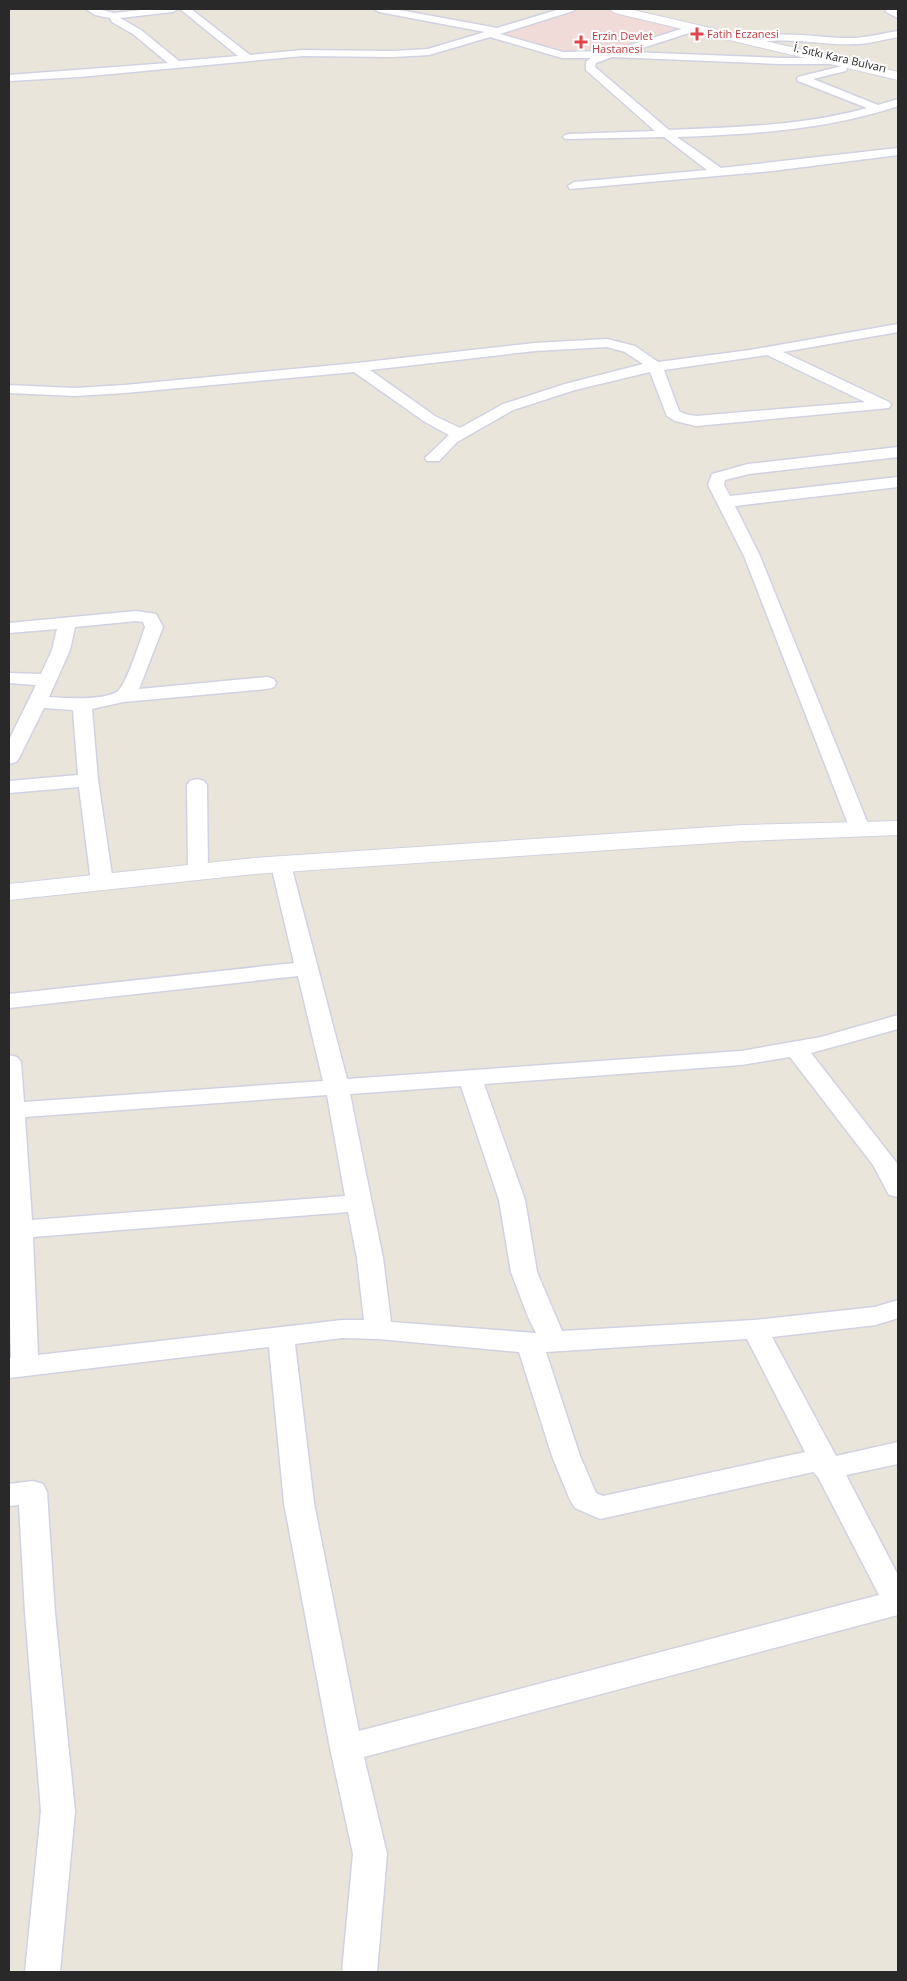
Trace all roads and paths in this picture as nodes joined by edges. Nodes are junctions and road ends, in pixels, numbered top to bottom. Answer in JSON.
{"nodes":[{"id":1,"x":91,"y":9,"type":"edge"},
{"id":2,"x":173,"y":9,"type":"edge"},
{"id":3,"x":185,"y":9,"type":"edge"},
{"id":4,"x":379,"y":9,"type":"edge"},
{"id":5,"x":570,"y":9,"type":"edge"},
{"id":6,"x":615,"y":9,"type":"edge"},
{"id":7,"x":636,"y":9,"type":"edge"},
{"id":8,"x":890,"y":9,"type":"edge"},
{"id":9,"x":898,"y":15,"type":"edge"},
{"id":10,"x":114,"y":16,"type":"junction"},
{"id":11,"x":694,"y":28,"type":"junction"},
{"id":12,"x":494,"y":33,"type":"junction"},
{"id":13,"x":898,"y":34,"type":"edge"},
{"id":14,"x":755,"y":40,"type":"junction"},
{"id":15,"x":856,"y":41,"type":"junction"},
{"id":16,"x":898,"y":45,"type":"edge"},
{"id":17,"x":610,"y":54,"type":"junction"},
{"id":18,"x":247,"y":58,"type":"junction"},
{"id":19,"x":834,"y":61,"type":"junction"},
{"id":20,"x":177,"y":65,"type":"junction"},
{"id":21,"x":855,"y":66,"type":"junction"},
{"id":22,"x":898,"y":72,"type":"edge"},
{"id":23,"x":898,"y":76,"type":"edge"},
{"id":24,"x":9,"y":78,"type":"edge"},
{"id":25,"x":898,"y":102,"type":"edge"},
{"id":26,"x":879,"y":109,"type":"junction"},
{"id":27,"x":667,"y":134,"type":"junction"},
{"id":28,"x":569,"y":137,"type":"dead end"},
{"id":29,"x":898,"y":152,"type":"edge"},
{"id":30,"x":718,"y":172,"type":"junction"},
{"id":31,"x":574,"y":186,"type":"dead end"},
{"id":32,"x":898,"y":328,"type":"edge"},
{"id":33,"x":769,"y":351,"type":"junction"},
{"id":34,"x":357,"y":367,"type":"junction"},
{"id":35,"x":656,"y":367,"type":"junction"},
{"id":36,"x":9,"y":389,"type":"edge"},
{"id":37,"x":891,"y":408,"type":"edge"},
{"id":38,"x":459,"y":434,"type":"junction"},
{"id":39,"x":898,"y":452,"type":"edge"},
{"id":40,"x":433,"y":458,"type":"dead end"},
{"id":41,"x":898,"y":482,"type":"edge"},
{"id":42,"x":724,"y":502,"type":"junction"},
{"id":43,"x":67,"y":622,"type":"junction"},
{"id":44,"x":9,"y":628,"type":"edge"},
{"id":45,"x":9,"y":678,"type":"edge"},
{"id":46,"x":47,"y":680,"type":"junction"},
{"id":47,"x":267,"y":683,"type":"dead end"},
{"id":48,"x":123,"y":696,"type":"junction"},
{"id":49,"x":38,"y":702,"type":"junction"},
{"id":50,"x":82,"y":705,"type":"junction"},
{"id":51,"x":9,"y":758,"type":"edge"},
{"id":52,"x":88,"y":780,"type":"junction"},
{"id":53,"x":198,"y":785,"type":"dead end"},
{"id":54,"x":9,"y":786,"type":"edge"},
{"id":55,"x":898,"y":828,"type":"edge"},
{"id":56,"x":860,"y":829,"type":"junction"},
{"id":57,"x":281,"y":864,"type":"junction"},
{"id":58,"x":198,"y":872,"type":"junction"},
{"id":59,"x":102,"y":882,"type":"junction"},
{"id":60,"x":9,"y":892,"type":"edge"},
{"id":61,"x":306,"y":968,"type":"junction"},
{"id":62,"x":9,"y":1001,"type":"edge"},
{"id":63,"x":898,"y":1022,"type":"edge"},
{"id":64,"x":796,"y":1049,"type":"junction"},
{"id":65,"x":9,"y":1062,"type":"edge"},
{"id":66,"x":470,"y":1078,"type":"junction"},
{"id":67,"x":337,"y":1088,"type":"junction"},
{"id":68,"x":10,"y":1111,"type":"edge"},
{"id":69,"x":898,"y":1189,"type":"edge"},
{"id":70,"x":359,"y":1203,"type":"junction"},
{"id":71,"x":21,"y":1229,"type":"junction"},
{"id":72,"x":898,"y":1309,"type":"edge"},
{"id":73,"x":754,"y":1329,"type":"junction"},
{"id":74,"x":379,"y":1330,"type":"junction"},
{"id":75,"x":281,"y":1337,"type":"junction"},
{"id":76,"x":542,"y":1342,"type":"junction"},
{"id":77,"x":17,"y":1367,"type":"edge"},
{"id":78,"x":898,"y":1453,"type":"edge"},
{"id":79,"x":824,"y":1464,"type":"junction"},
{"id":80,"x":9,"y":1495,"type":"edge"},
{"id":81,"x":898,"y":1602,"type":"edge"},
{"id":82,"x":346,"y":1748,"type":"junction"},
{"id":83,"x":43,"y":1972,"type":"edge"},
{"id":84,"x":360,"y":1972,"type":"edge"}],
"edges":[{"from":1,"to":10,"type":"street"},
{"from":2,"to":10,"type":"street"},
{"from":3,"to":18,"type":"street"},
{"from":4,"to":12,"type":"street"},
{"from":5,"to":12,"type":"street"},
{"from":6,"to":11,"type":"main road","name":"İ. Sıtkı Kara Bulvarı"},
{"from":7,"to":14,"type":"main road","name":"İ. Sıtkı Kara Bulvarı"},
{"from":8,"to":9,"type":"street"},
{"from":10,"to":20,"type":"street"},
{"from":11,"to":14,"type":"main road","name":"İ. Sıtkı Kara Bulvarı"},
{"from":11,"to":17,"type":"street"},
{"from":12,"to":17,"type":"street"},
{"from":12,"to":18,"type":"street"},
{"from":13,"to":15,"type":"street"},
{"from":14,"to":15,"type":"street"},
{"from":14,"to":19,"type":"main road","name":"İ. Sıtkı Kara Bulvarı"},
{"from":14,"to":22,"type":"main road","name":"İ. Sıtkı Kara Bulvarı"},
{"from":15,"to":16,"type":"street"},
{"from":17,"to":19,"type":"street"},
{"from":17,"to":27,"type":"street"},
{"from":18,"to":20,"type":"street"},
{"from":19,"to":21,"type":"main road","name":"İ. Sıtkı Kara Bulvarı"},
{"from":20,"to":24,"type":"street"},
{"from":21,"to":23,"type":"main road","name":"İ. Sıtkı Kara Bulvarı"},
{"from":21,"to":26,"type":"street"},
{"from":25,"to":26,"type":"street"},
{"from":26,"to":27,"type":"street"},
{"from":27,"to":28,"type":"street"},
{"from":27,"to":30,"type":"street"},
{"from":29,"to":30,"type":"street"},
{"from":30,"to":31,"type":"street"},
{"from":32,"to":33,"type":"street"},
{"from":33,"to":35,"type":"street"},
{"from":33,"to":37,"type":"street"},
{"from":34,"to":35,"type":"street"},
{"from":34,"to":36,"type":"street"},
{"from":34,"to":38,"type":"street"},
{"from":35,"to":37,"type":"street"},
{"from":35,"to":38,"type":"street"},
{"from":38,"to":40,"type":"street"},
{"from":39,"to":42,"type":"street"},
{"from":41,"to":42,"type":"street"},
{"from":42,"to":56,"type":"street"},
{"from":43,"to":44,"type":"street"},
{"from":43,"to":46,"type":"street"},
{"from":43,"to":48,"type":"street"},
{"from":45,"to":46,"type":"street"},
{"from":46,"to":49,"type":"street"},
{"from":47,"to":48,"type":"street"},
{"from":48,"to":50,"type":"street"},
{"from":49,"to":50,"type":"street"},
{"from":49,"to":51,"type":"street"},
{"from":50,"to":52,"type":"street"},
{"from":52,"to":54,"type":"street"},
{"from":52,"to":59,"type":"street"},
{"from":53,"to":58,"type":"street"},
{"from":55,"to":56,"type":"main road"},
{"from":56,"to":57,"type":"main road"},
{"from":57,"to":58,"type":"main road"},
{"from":57,"to":61,"type":"street"},
{"from":58,"to":59,"type":"main road"},
{"from":59,"to":60,"type":"main road"},
{"from":61,"to":62,"type":"street"},
{"from":61,"to":67,"type":"street"},
{"from":63,"to":64,"type":"street"},
{"from":64,"to":66,"type":"street"},
{"from":64,"to":69,"type":"street"},
{"from":65,"to":68,"type":"street"},
{"from":66,"to":67,"type":"street"},
{"from":66,"to":76,"type":"street"},
{"from":67,"to":68,"type":"street"},
{"from":67,"to":70,"type":"street"},
{"from":68,"to":71,"type":"street"},
{"from":70,"to":71,"type":"street"},
{"from":70,"to":74,"type":"street"},
{"from":71,"to":77,"type":"street"},
{"from":72,"to":73,"type":"street"},
{"from":73,"to":76,"type":"street"},
{"from":73,"to":79,"type":"street"},
{"from":74,"to":75,"type":"street"},
{"from":74,"to":76,"type":"street"},
{"from":75,"to":77,"type":"street"},
{"from":75,"to":82,"type":"street"},
{"from":76,"to":79,"type":"street"},
{"from":78,"to":79,"type":"street"},
{"from":79,"to":81,"type":"street"},
{"from":80,"to":83,"type":"street"},
{"from":81,"to":82,"type":"street"},
{"from":82,"to":84,"type":"street"}]}
